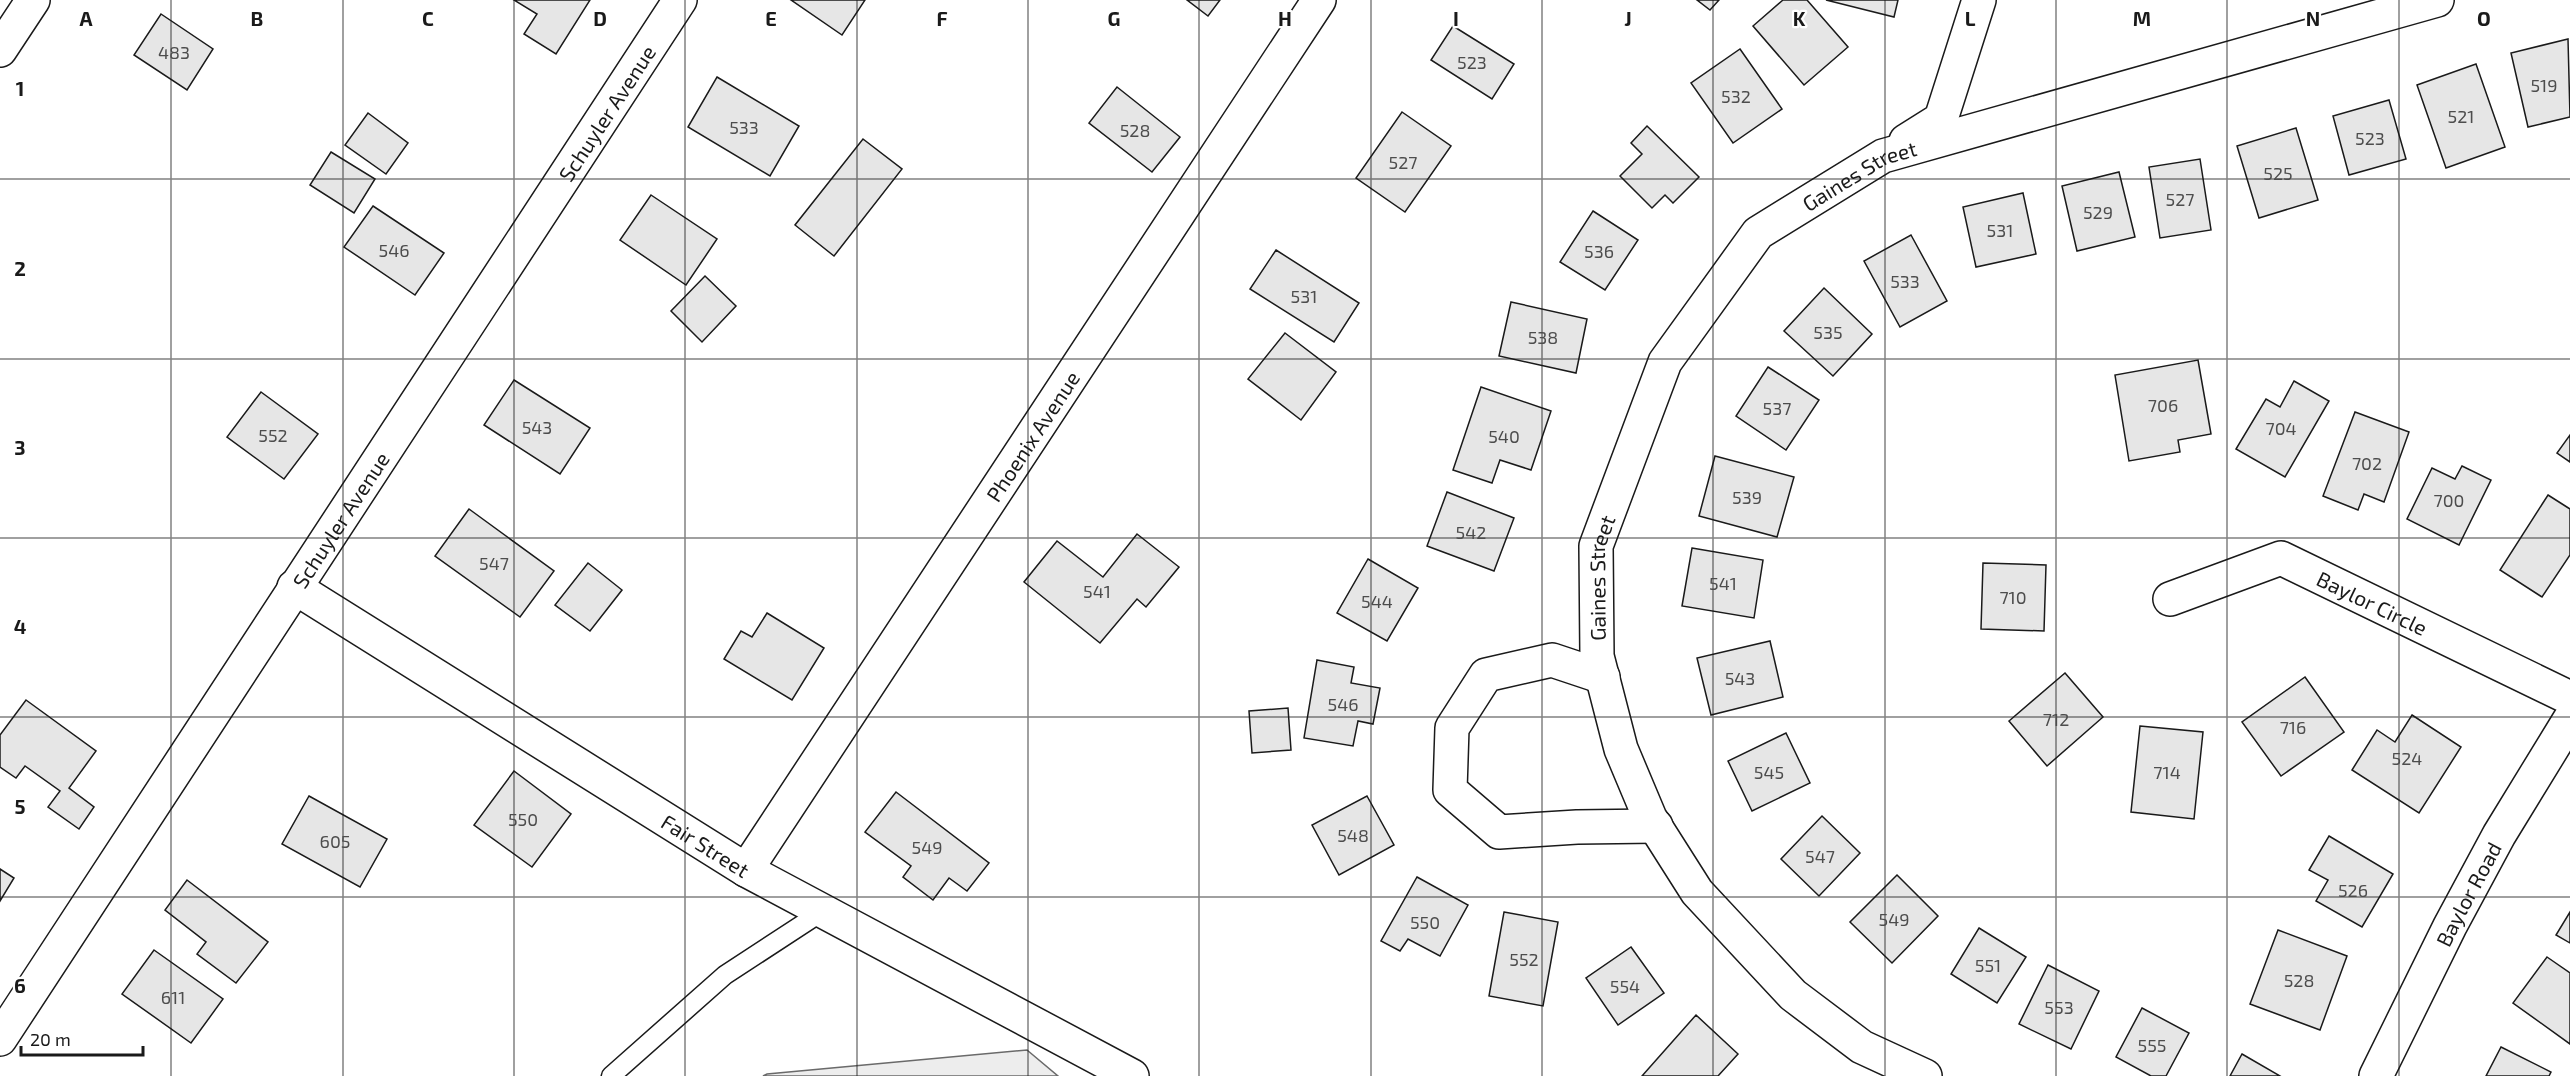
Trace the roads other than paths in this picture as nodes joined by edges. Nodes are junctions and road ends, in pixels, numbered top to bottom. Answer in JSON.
{"nodes":[{"id":1,"x":33,"y":0,"type":"edge"},
{"id":2,"x":680,"y":0,"type":"edge"},
{"id":3,"x":1319,"y":0,"type":"edge"},
{"id":4,"x":1979,"y":0,"type":"edge"},
{"id":5,"x":2437,"y":0,"type":"edge"},
{"id":6,"x":0,"y":50,"type":"edge"},
{"id":7,"x":1883,"y":156,"type":"junction"},
{"id":8,"x":294,"y":587,"type":"junction"},
{"id":9,"x":2170,"y":599,"type":"dead end"},
{"id":10,"x":1603,"y":677,"type":"junction"},
{"id":11,"x":2570,"y":698,"type":"edge"},
{"id":12,"x":2570,"y":719,"type":"edge"},
{"id":13,"x":1656,"y":826,"type":"junction"},
{"id":14,"x":746,"y":870,"type":"junction"},
{"id":15,"x":823,"y":911,"type":"junction"},
{"id":16,"x":0,"y":1039,"type":"edge"},
{"id":17,"x":611,"y":1076,"type":"edge"},
{"id":18,"x":1132,"y":1076,"type":"edge"},
{"id":19,"x":1925,"y":1076,"type":"edge"},
{"id":20,"x":2376,"y":1076,"type":"edge"}],
"edges":[{"from":1,"to":6,"type":"street"},
{"from":2,"to":8,"type":"street","name":"Schuyler Avenue"},
{"from":3,"to":14,"type":"street","name":"Phoenix Avenue"},
{"from":4,"to":7,"type":"street"},
{"from":5,"to":7,"type":"street","name":"Gaines Street"},
{"from":7,"to":10,"type":"street","name":"Gaines Street"},
{"from":8,"to":14,"type":"street","name":"Fair Street"},
{"from":8,"to":16,"type":"street","name":"Schuyler Avenue"},
{"from":9,"to":11,"type":"street","name":"Baylor Circle"},
{"from":10,"to":13,"type":"street","name":"Gaines Street"},
{"from":10,"to":13,"type":"street","name":"Gaines Street"},
{"from":12,"to":20,"type":"street","name":"Baylor Road"},
{"from":13,"to":19,"type":"street","name":"Gaines Street"},
{"from":14,"to":15,"type":"street","name":"Fair Street"},
{"from":15,"to":17,"type":"lane"},
{"from":15,"to":18,"type":"street","name":"Fair Street"}]}
